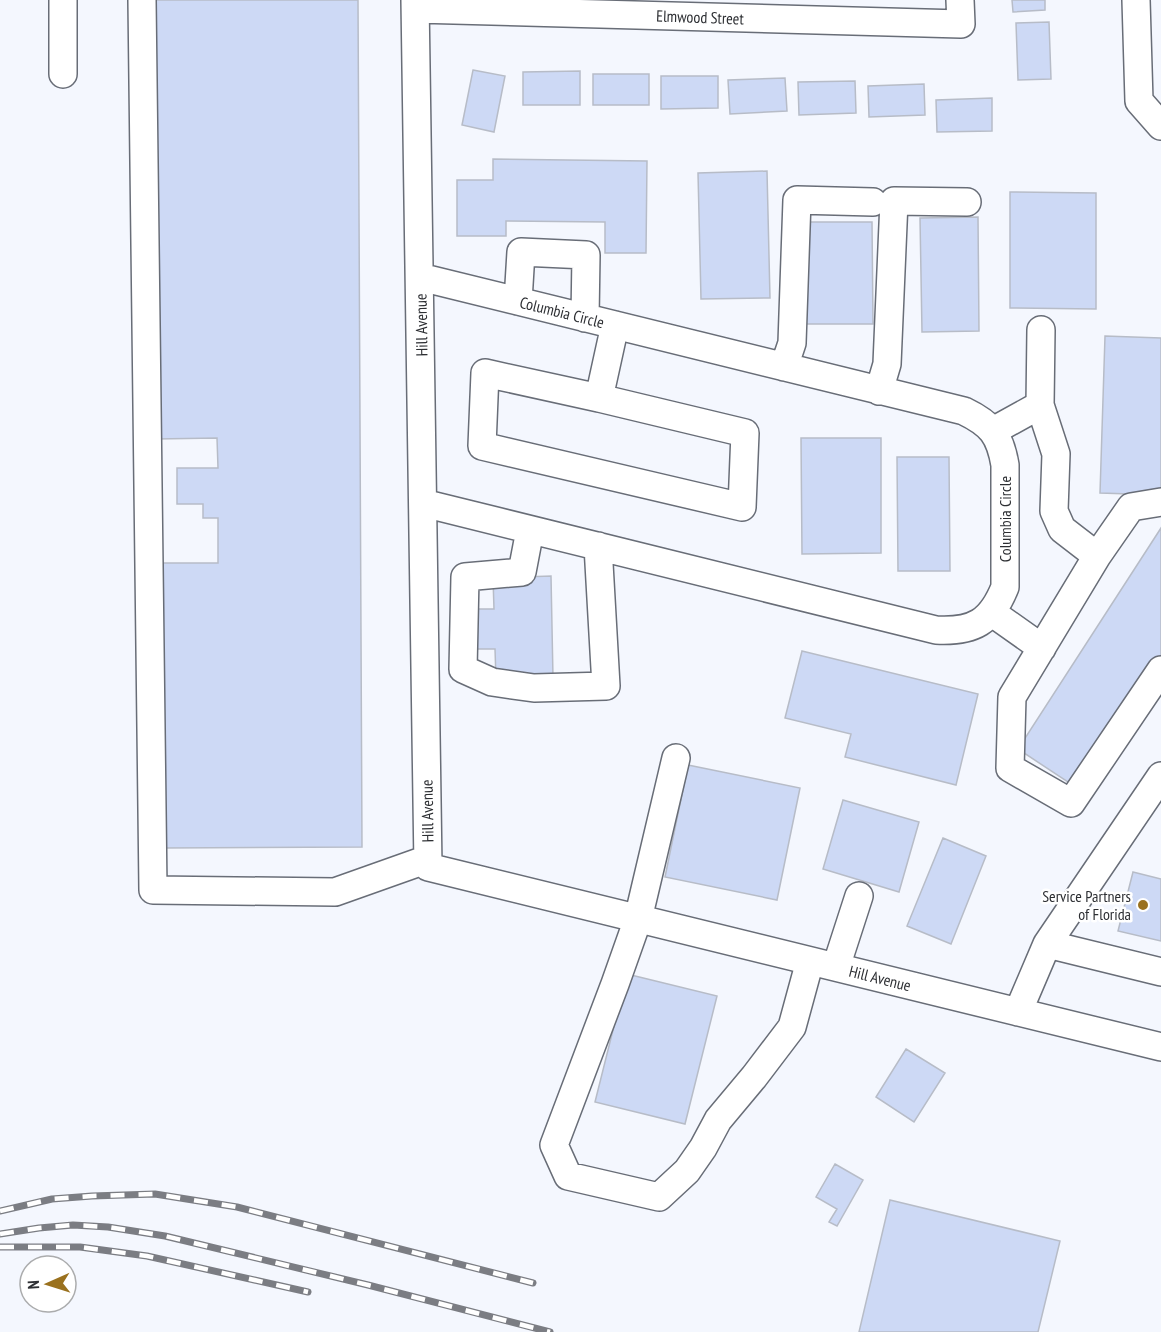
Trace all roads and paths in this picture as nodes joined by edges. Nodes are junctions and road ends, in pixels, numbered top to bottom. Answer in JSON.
{"nodes":[{"id":1,"x":63,"y":0,"type":"edge"},
{"id":2,"x":142,"y":0,"type":"edge"},
{"id":3,"x":960,"y":0,"type":"edge"},
{"id":4,"x":1136,"y":0,"type":"edge"},
{"id":5,"x":416,"y":5,"type":"edge"},
{"id":6,"x":63,"y":74,"type":"dead end"},
{"id":7,"x":1161,"y":126,"type":"edge"},
{"id":8,"x":873,"y":202,"type":"dead end"},
{"id":9,"x":967,"y":202,"type":"dead end"},
{"id":10,"x":420,"y":277,"type":"junction"},
{"id":11,"x":518,"y":301,"type":"junction"},
{"id":12,"x":585,"y":318,"type":"junction"},
{"id":13,"x":615,"y":325,"type":"junction"},
{"id":14,"x":1041,"y":330,"type":"dead end"},
{"id":15,"x":784,"y":367,"type":"junction"},
{"id":16,"x":879,"y":390,"type":"junction"},
{"id":17,"x":599,"y":398,"type":"junction"},
{"id":18,"x":1040,"y":405,"type":"junction"},
{"id":19,"x":993,"y":431,"type":"junction"},
{"id":20,"x":1161,"y":502,"type":"edge"},
{"id":21,"x":423,"y":503,"type":"junction"},
{"id":22,"x":530,"y":530,"type":"junction"},
{"id":23,"x":598,"y":546,"type":"junction"},
{"id":24,"x":1096,"y":556,"type":"junction"},
{"id":25,"x":465,"y":591,"type":"junction"},
{"id":26,"x":424,"y":592,"type":"junction"},
{"id":27,"x":991,"y":612,"type":"junction"},
{"id":28,"x":1042,"y":648,"type":"junction"},
{"id":29,"x":425,"y":658,"type":"junction"},
{"id":30,"x":463,"y":662,"type":"junction"},
{"id":31,"x":1161,"y":670,"type":"edge"},
{"id":32,"x":676,"y":758,"type":"dead end"},
{"id":33,"x":1161,"y":776,"type":"edge"},
{"id":34,"x":428,"y":859,"type":"junction"},
{"id":35,"x":859,"y":896,"type":"dead end"},
{"id":36,"x":638,"y":919,"type":"junction"},
{"id":37,"x":1047,"y":944,"type":"junction"},
{"id":38,"x":810,"y":961,"type":"junction"},
{"id":39,"x":836,"y":967,"type":"junction"},
{"id":40,"x":1161,"y":972,"type":"edge"},
{"id":41,"x":1018,"y":1012,"type":"junction"},
{"id":42,"x":1161,"y":1047,"type":"edge"}],
"edges":[{"from":1,"to":6,"type":"street"},
{"from":2,"to":34,"type":"street"},
{"from":3,"to":5,"type":"street","name":"Elmwood Street"},
{"from":4,"to":7,"type":"street"},
{"from":5,"to":10,"type":"street","name":"Hill Avenue"},
{"from":8,"to":15,"type":"street"},
{"from":9,"to":16,"type":"street"},
{"from":10,"to":11,"type":"street","name":"Columbia Circle"},
{"from":10,"to":21,"type":"street","name":"Hill Avenue"},
{"from":11,"to":12,"type":"street","name":"Columbia Circle"},
{"from":11,"to":12,"type":"street"},
{"from":12,"to":13,"type":"street","name":"Columbia Circle"},
{"from":13,"to":15,"type":"street","name":"Columbia Circle"},
{"from":13,"to":17,"type":"street"},
{"from":14,"to":18,"type":"street"},
{"from":15,"to":16,"type":"street","name":"Columbia Circle"},
{"from":16,"to":19,"type":"street","name":"Columbia Circle"},
{"from":17,"to":17,"type":"street"},
{"from":18,"to":19,"type":"street"},
{"from":18,"to":24,"type":"street"},
{"from":19,"to":27,"type":"street","name":"Columbia Circle"},
{"from":20,"to":24,"type":"street"},
{"from":21,"to":22,"type":"street","name":"Columbia Circle"},
{"from":21,"to":26,"type":"street","name":"Hill Avenue"},
{"from":22,"to":23,"type":"street","name":"Columbia Circle"},
{"from":22,"to":25,"type":"street"},
{"from":23,"to":27,"type":"street","name":"Columbia Circle"},
{"from":23,"to":30,"type":"street"},
{"from":24,"to":28,"type":"street"},
{"from":25,"to":26,"type":"street"},
{"from":25,"to":30,"type":"street"},
{"from":26,"to":29,"type":"street","name":"Hill Avenue"},
{"from":27,"to":28,"type":"street"},
{"from":28,"to":31,"type":"street"},
{"from":29,"to":30,"type":"street"},
{"from":29,"to":34,"type":"street","name":"Hill Avenue"},
{"from":32,"to":36,"type":"street"},
{"from":33,"to":37,"type":"street"},
{"from":34,"to":36,"type":"street","name":"Hill Avenue"},
{"from":35,"to":39,"type":"street"},
{"from":36,"to":38,"type":"street","name":"Hill Avenue"},
{"from":36,"to":38,"type":"street"},
{"from":37,"to":40,"type":"street"},
{"from":37,"to":41,"type":"street"},
{"from":38,"to":39,"type":"street","name":"Hill Avenue"},
{"from":39,"to":41,"type":"street","name":"Hill Avenue"},
{"from":41,"to":42,"type":"street","name":"Hill Avenue"}]}
